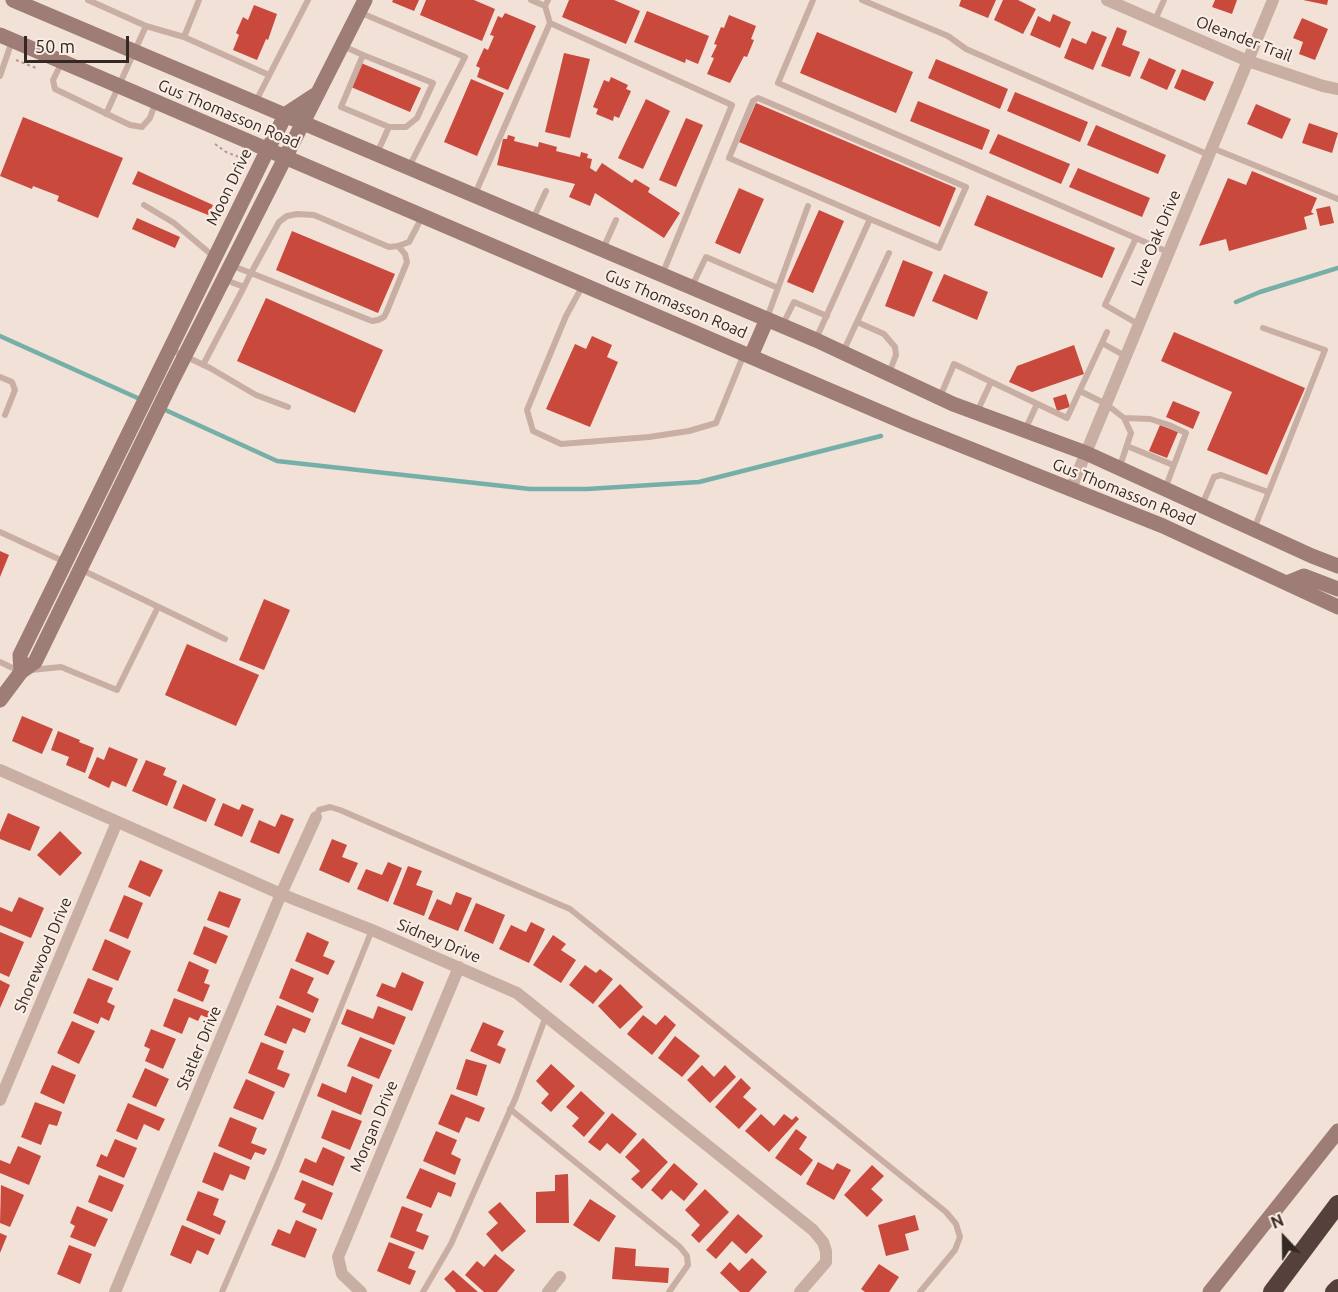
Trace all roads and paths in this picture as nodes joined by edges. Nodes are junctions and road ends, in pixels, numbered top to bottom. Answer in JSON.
{"nodes":[{"id":1,"x":13,"y":0,"type":"edge"},
{"id":2,"x":88,"y":0,"type":"edge"},
{"id":3,"x":199,"y":0,"type":"edge"},
{"id":4,"x":308,"y":0,"type":"edge"},
{"id":5,"x":531,"y":0,"type":"edge"},
{"id":6,"x":813,"y":0,"type":"edge"},
{"id":7,"x":862,"y":0,"type":"edge"},
{"id":8,"x":1107,"y":0,"type":"edge"},
{"id":9,"x":1164,"y":0,"type":"edge"},
{"id":10,"x":1273,"y":0,"type":"edge"},
{"id":11,"x":547,"y":3,"type":"edge"},
{"id":12,"x":362,"y":6,"type":"edge"},
{"id":13,"x":1154,"y":20,"type":"junction"},
{"id":14,"x":550,"y":23,"type":"junction"},
{"id":15,"x":146,"y":26,"type":"junction"},
{"id":16,"x":184,"y":37,"type":"junction"},
{"id":17,"x":6,"y":38,"type":"edge"},
{"id":18,"x":343,"y":46,"type":"junction"},
{"id":19,"x":135,"y":51,"type":"junction"},
{"id":20,"x":363,"y":55,"type":"junction"},
{"id":21,"x":1248,"y":61,"type":"junction"},
{"id":22,"x":62,"y":62,"type":"junction"},
{"id":23,"x":269,"y":75,"type":"junction"},
{"id":24,"x":0,"y":76,"type":"edge"},
{"id":25,"x":118,"y":86,"type":"junction"},
{"id":26,"x":1338,"y":89,"type":"edge"},
{"id":27,"x":318,"y":93,"type":"junction"},
{"id":28,"x":156,"y":102,"type":"junction"},
{"id":29,"x":256,"y":102,"type":"junction"},
{"id":30,"x":106,"y":114,"type":"junction"},
{"id":31,"x":286,"y":114,"type":"junction"},
{"id":32,"x":303,"y":122,"type":"junction"},
{"id":33,"x":389,"y":127,"type":"junction"},
{"id":34,"x":252,"y":143,"type":"junction"},
{"id":35,"x":268,"y":149,"type":"junction"},
{"id":36,"x":1210,"y":152,"type":"junction"},
{"id":37,"x":376,"y":153,"type":"junction"},
{"id":38,"x":285,"y":157,"type":"junction"},
{"id":39,"x":246,"y":159,"type":"dead end"},
{"id":40,"x":409,"y":167,"type":"junction"},
{"id":41,"x":546,"y":191,"type":"dead end"},
{"id":42,"x":474,"y":195,"type":"junction"},
{"id":43,"x":1338,"y":199,"type":"edge"},
{"id":44,"x":144,"y":204,"type":"dead end"},
{"id":45,"x":808,"y":206,"type":"dead end"},
{"id":46,"x":423,"y":216,"type":"junction"},
{"id":47,"x":870,"y":219,"type":"junction"},
{"id":48,"x":533,"y":220,"type":"junction"},
{"id":49,"x":616,"y":220,"type":"dead end"},
{"id":50,"x":1136,"y":238,"type":"junction"},
{"id":51,"x":398,"y":246,"type":"junction"},
{"id":52,"x":603,"y":249,"type":"junction"},
{"id":53,"x":1168,"y":252,"type":"junction"},
{"id":54,"x":889,"y":253,"type":"dead end"},
{"id":55,"x":214,"y":258,"type":"junction"},
{"id":56,"x":230,"y":265,"type":"junction"},
{"id":57,"x":207,"y":273,"type":"junction"},
{"id":58,"x":251,"y":273,"type":"junction"},
{"id":59,"x":662,"y":275,"type":"junction"},
{"id":60,"x":223,"y":279,"type":"junction"},
{"id":61,"x":584,"y":285,"type":"junction"},
{"id":62,"x":244,"y":287,"type":"junction"},
{"id":63,"x":692,"y":287,"type":"junction"},
{"id":64,"x":778,"y":288,"type":"junction"},
{"id":65,"x":826,"y":316,"type":"junction"},
{"id":66,"x":767,"y":319,"type":"junction"},
{"id":67,"x":857,"y":322,"type":"junction"},
{"id":68,"x":1138,"y":324,"type":"junction"},
{"id":69,"x":782,"y":326,"type":"junction"},
{"id":70,"x":1263,"y":328,"type":"dead end"},
{"id":71,"x":1107,"y":332,"type":"dead end"},
{"id":72,"x":816,"y":340,"type":"junction"},
{"id":73,"x":1102,"y":343,"type":"junction"},
{"id":74,"x":170,"y":349,"type":"junction"},
{"id":75,"x":843,"y":352,"type":"junction"},
{"id":76,"x":748,"y":354,"type":"junction"},
{"id":77,"x":185,"y":356,"type":"junction"},
{"id":78,"x":1125,"y":356,"type":"junction"},
{"id":79,"x":203,"y":365,"type":"junction"},
{"id":80,"x":889,"y":374,"type":"junction"},
{"id":81,"x":0,"y":377,"type":"edge"},
{"id":82,"x":991,"y":382,"type":"junction"},
{"id":83,"x":1080,"y":391,"type":"junction"},
{"id":84,"x":939,"y":397,"type":"junction"},
{"id":85,"x":1037,"y":404,"type":"junction"},
{"id":86,"x":1106,"y":404,"type":"junction"},
{"id":87,"x":288,"y":407,"type":"dead end"},
{"id":88,"x":977,"y":413,"type":"junction"},
{"id":89,"x":5,"y":415,"type":"dead end"},
{"id":90,"x":1124,"y":418,"type":"junction"},
{"id":91,"x":1025,"y":431,"type":"junction"},
{"id":92,"x":1127,"y":446,"type":"junction"},
{"id":93,"x":1086,"y":453,"type":"junction"},
{"id":94,"x":1173,"y":465,"type":"junction"},
{"id":95,"x":1119,"y":468,"type":"junction"},
{"id":96,"x":1071,"y":489,"type":"junction"},
{"id":97,"x":1165,"y":489,"type":"junction"},
{"id":98,"x":1268,"y":492,"type":"junction"},
{"id":99,"x":1201,"y":506,"type":"junction"},
{"id":100,"x":1253,"y":530,"type":"junction"},
{"id":101,"x":0,"y":532,"type":"edge"},
{"id":102,"x":66,"y":562,"type":"junction"},
{"id":103,"x":1338,"y":566,"type":"edge"},
{"id":104,"x":80,"y":569,"type":"junction"},
{"id":105,"x":1287,"y":583,"type":"junction"},
{"id":106,"x":1338,"y":589,"type":"edge"},
{"id":107,"x":158,"y":607,"type":"junction"},
{"id":108,"x":1338,"y":607,"type":"edge"},
{"id":109,"x":225,"y":639,"type":"dead end"},
{"id":110,"x":0,"y":662,"type":"edge"},
{"id":111,"x":21,"y":672,"type":"junction"},
{"id":112,"x":0,"y":700,"type":"edge"},
{"id":113,"x":0,"y":770,"type":"edge"},
{"id":114,"x":316,"y":817,"type":"joint"},
{"id":115,"x":117,"y":822,"type":"junction"},
{"id":116,"x":280,"y":894,"type":"junction"},
{"id":117,"x":372,"y":930,"type":"junction"},
{"id":118,"x":459,"y":968,"type":"junction"},
{"id":119,"x":546,"y":1016,"type":"junction"},
{"id":120,"x":0,"y":1100,"type":"edge"},
{"id":121,"x":510,"y":1109,"type":"junction"},
{"id":122,"x":1338,"y":1131,"type":"edge"},
{"id":123,"x":1338,"y":1204,"type":"edge"},
{"id":124,"x":560,"y":1277,"type":"dead end"},
{"id":125,"x":1338,"y":1288,"type":"edge"},
{"id":126,"x":115,"y":1292,"type":"edge"},
{"id":127,"x":222,"y":1292,"type":"edge"},
{"id":128,"x":361,"y":1292,"type":"edge"},
{"id":129,"x":423,"y":1292,"type":"edge"},
{"id":130,"x":548,"y":1292,"type":"edge"},
{"id":131,"x":669,"y":1292,"type":"edge"},
{"id":132,"x":800,"y":1292,"type":"edge"},
{"id":133,"x":920,"y":1292,"type":"edge"},
{"id":134,"x":1210,"y":1292,"type":"edge"},
{"id":135,"x":1272,"y":1292,"type":"edge"},
{"id":136,"x":1335,"y":1292,"type":"edge"}],
"edges":[{"from":1,"to":19,"type":"main road","name":"Gus Thomasson Road"},
{"from":2,"to":15,"type":"lane"},
{"from":3,"to":16,"type":"lane"},
{"from":4,"to":23,"type":"lane"},
{"from":5,"to":11,"type":"lane"},
{"from":6,"to":50,"type":"lane"},
{"from":7,"to":36,"type":"lane"},
{"from":8,"to":13,"type":"street","name":"Oleander Trail"},
{"from":9,"to":13,"type":"lane"},
{"from":10,"to":21,"type":"street","name":"Live Oak Drive"},
{"from":11,"to":14,"type":"lane"},
{"from":12,"to":18,"type":"main road"},
{"from":12,"to":40,"type":"lane"},
{"from":13,"to":21,"type":"street","name":"Oleander Trail"},
{"from":14,"to":42,"type":"lane"},
{"from":14,"to":59,"type":"lane"},
{"from":15,"to":16,"type":"lane"},
{"from":15,"to":19,"type":"lane"},
{"from":16,"to":23,"type":"lane"},
{"from":17,"to":22,"type":"main road","name":"Gus Thomasson Road"},
{"from":17,"to":24,"type":"lane"},
{"from":18,"to":20,"type":"lane"},
{"from":18,"to":27,"type":"main road"},
{"from":19,"to":25,"type":"lane"},
{"from":19,"to":29,"type":"main road","name":"Gus Thomasson Road"},
{"from":20,"to":33,"type":"lane"},
{"from":20,"to":33,"type":"lane"},
{"from":21,"to":26,"type":"street","name":"Oleander Trail"},
{"from":21,"to":36,"type":"street","name":"Live Oak Drive"},
{"from":22,"to":25,"type":"main road","name":"Gus Thomasson Road"},
{"from":22,"to":30,"type":"lane"},
{"from":23,"to":29,"type":"lane"},
{"from":25,"to":28,"type":"main road","name":"Gus Thomasson Road"},
{"from":25,"to":30,"type":"lane"},
{"from":27,"to":31,"type":"main road","name":"Moon Drive"},
{"from":27,"to":32,"type":"main road","name":"Moon Drive"},
{"from":28,"to":30,"type":"lane"},
{"from":28,"to":34,"type":"main road","name":"Gus Thomasson Road"},
{"from":29,"to":31,"type":"main road","name":"Gus Thomasson Road"},
{"from":31,"to":32,"type":"main road","name":"Gus Thomasson Road"},
{"from":31,"to":35,"type":"main road","name":"Moon Drive"},
{"from":32,"to":37,"type":"main road","name":"Gus Thomasson Road"},
{"from":32,"to":38,"type":"main road","name":"Moon Drive"},
{"from":33,"to":37,"type":"lane"},
{"from":34,"to":35,"type":"main road","name":"Gus Thomasson Road"},
{"from":34,"to":39,"type":"path"},
{"from":35,"to":38,"type":"main road","name":"Gus Thomasson Road"},
{"from":35,"to":55,"type":"main road","name":"Moon Drive"},
{"from":36,"to":43,"type":"lane"},
{"from":36,"to":53,"type":"street","name":"Live Oak Drive"},
{"from":37,"to":40,"type":"main road","name":"Gus Thomasson Road"},
{"from":38,"to":46,"type":"main road","name":"Gus Thomasson Road"},
{"from":38,"to":56,"type":"main road","name":"Moon Drive"},
{"from":40,"to":42,"type":"main road","name":"Gus Thomasson Road"},
{"from":41,"to":48,"type":"lane"},
{"from":42,"to":48,"type":"main road","name":"Gus Thomasson Road"},
{"from":44,"to":55,"type":"lane"},
{"from":45,"to":64,"type":"lane"},
{"from":46,"to":51,"type":"lane"},
{"from":46,"to":61,"type":"main road","name":"Gus Thomasson Road"},
{"from":47,"to":47,"type":"lane"},
{"from":47,"to":65,"type":"lane"},
{"from":48,"to":52,"type":"main road","name":"Gus Thomasson Road"},
{"from":49,"to":52,"type":"lane"},
{"from":50,"to":53,"type":"lane"},
{"from":50,"to":68,"type":"lane"},
{"from":51,"to":58,"type":"lane"},
{"from":51,"to":58,"type":"lane"},
{"from":52,"to":59,"type":"main road","name":"Gus Thomasson Road"},
{"from":53,"to":68,"type":"street","name":"Live Oak Drive"},
{"from":54,"to":67,"type":"lane"},
{"from":55,"to":56,"type":"lane"},
{"from":55,"to":57,"type":"main road","name":"Moon Drive"},
{"from":56,"to":58,"type":"lane"},
{"from":56,"to":60,"type":"main road","name":"Moon Drive"},
{"from":57,"to":60,"type":"lane"},
{"from":57,"to":74,"type":"main road","name":"Moon Drive"},
{"from":58,"to":62,"type":"lane"},
{"from":59,"to":63,"type":"main road","name":"Gus Thomasson Road"},
{"from":60,"to":62,"type":"lane"},
{"from":60,"to":77,"type":"main road","name":"Moon Drive"},
{"from":61,"to":76,"type":"main road","name":"Gus Thomasson Road"},
{"from":61,"to":76,"type":"lane"},
{"from":62,"to":79,"type":"lane"},
{"from":63,"to":64,"type":"lane"},
{"from":63,"to":66,"type":"main road","name":"Gus Thomasson Road"},
{"from":64,"to":66,"type":"lane"},
{"from":65,"to":69,"type":"lane"},
{"from":65,"to":72,"type":"lane"},
{"from":66,"to":69,"type":"main road","name":"Gus Thomasson Road"},
{"from":66,"to":76,"type":"main road"},
{"from":67,"to":75,"type":"lane"},
{"from":67,"to":80,"type":"lane"},
{"from":68,"to":78,"type":"street","name":"Live Oak Drive"},
{"from":69,"to":72,"type":"main road","name":"Gus Thomasson Road"},
{"from":70,"to":98,"type":"lane"},
{"from":71,"to":73,"type":"lane"},
{"from":72,"to":75,"type":"main road","name":"Gus Thomasson Road"},
{"from":73,"to":78,"type":"lane"},
{"from":73,"to":83,"type":"lane"},
{"from":74,"to":77,"type":"lane"},
{"from":74,"to":102,"type":"main road","name":"Moon Drive"},
{"from":75,"to":80,"type":"main road","name":"Gus Thomasson Road"},
{"from":76,"to":96,"type":"main road","name":"Gus Thomasson Road"},
{"from":77,"to":79,"type":"lane"},
{"from":77,"to":104,"type":"main road","name":"Moon Drive"},
{"from":78,"to":86,"type":"street","name":"Live Oak Drive"},
{"from":79,"to":87,"type":"lane"},
{"from":80,"to":84,"type":"main road","name":"Gus Thomasson Road"},
{"from":81,"to":89,"type":"lane"},
{"from":82,"to":84,"type":"lane"},
{"from":82,"to":85,"type":"lane"},
{"from":82,"to":88,"type":"lane"},
{"from":83,"to":85,"type":"lane"},
{"from":83,"to":86,"type":"lane"},
{"from":84,"to":88,"type":"main road","name":"Gus Thomasson Road"},
{"from":85,"to":91,"type":"lane"},
{"from":86,"to":90,"type":"lane"},
{"from":86,"to":93,"type":"street","name":"Live Oak Drive"},
{"from":88,"to":91,"type":"main road","name":"Gus Thomasson Road"},
{"from":90,"to":92,"type":"lane"},
{"from":90,"to":94,"type":"lane"},
{"from":91,"to":93,"type":"main road","name":"Gus Thomasson Road"},
{"from":92,"to":94,"type":"lane"},
{"from":92,"to":95,"type":"lane"},
{"from":93,"to":95,"type":"main road","name":"Gus Thomasson Road"},
{"from":93,"to":96,"type":"street","name":"Live Oak Drive"},
{"from":94,"to":97,"type":"lane"},
{"from":95,"to":97,"type":"main road","name":"Gus Thomasson Road"},
{"from":96,"to":105,"type":"main road","name":"Gus Thomasson Road"},
{"from":97,"to":99,"type":"main road","name":"Gus Thomasson Road"},
{"from":98,"to":99,"type":"lane"},
{"from":98,"to":100,"type":"lane"},
{"from":99,"to":100,"type":"main road","name":"Gus Thomasson Road"},
{"from":100,"to":103,"type":"main road","name":"Gus Thomasson Road"},
{"from":101,"to":102,"type":"lane"},
{"from":102,"to":104,"type":"lane"},
{"from":102,"to":111,"type":"main road","name":"Moon Drive"},
{"from":104,"to":107,"type":"lane"},
{"from":104,"to":111,"type":"main road","name":"Moon Drive"},
{"from":105,"to":106,"type":"main road"},
{"from":105,"to":108,"type":"main road","name":"Gus Thomasson Road"},
{"from":107,"to":109,"type":"lane"},
{"from":107,"to":111,"type":"lane"},
{"from":110,"to":111,"type":"lane"},
{"from":111,"to":112,"type":"main road","name":"Moon Drive"},
{"from":113,"to":115,"type":"street","name":"Sidney Drive"},
{"from":114,"to":116,"type":"street","name":"Statler Drive"},
{"from":114,"to":133,"type":"lane"},
{"from":115,"to":116,"type":"street","name":"Sidney Drive"},
{"from":115,"to":120,"type":"street","name":"Shorewood Drive"},
{"from":116,"to":117,"type":"street","name":"Sidney Drive"},
{"from":116,"to":126,"type":"street","name":"Statler Drive"},
{"from":117,"to":118,"type":"street","name":"Sidney Drive"},
{"from":117,"to":127,"type":"lane"},
{"from":118,"to":119,"type":"street","name":"Sidney Drive"},
{"from":118,"to":128,"type":"street","name":"Morgan Drive"},
{"from":119,"to":121,"type":"lane"},
{"from":119,"to":132,"type":"street","name":"Sidney Drive"},
{"from":121,"to":129,"type":"lane"},
{"from":121,"to":131,"type":"lane"},
{"from":122,"to":134,"type":"main road"},
{"from":123,"to":135,"type":"highway"},
{"from":124,"to":130,"type":"street"},
{"from":125,"to":136,"type":"highway"}]}
